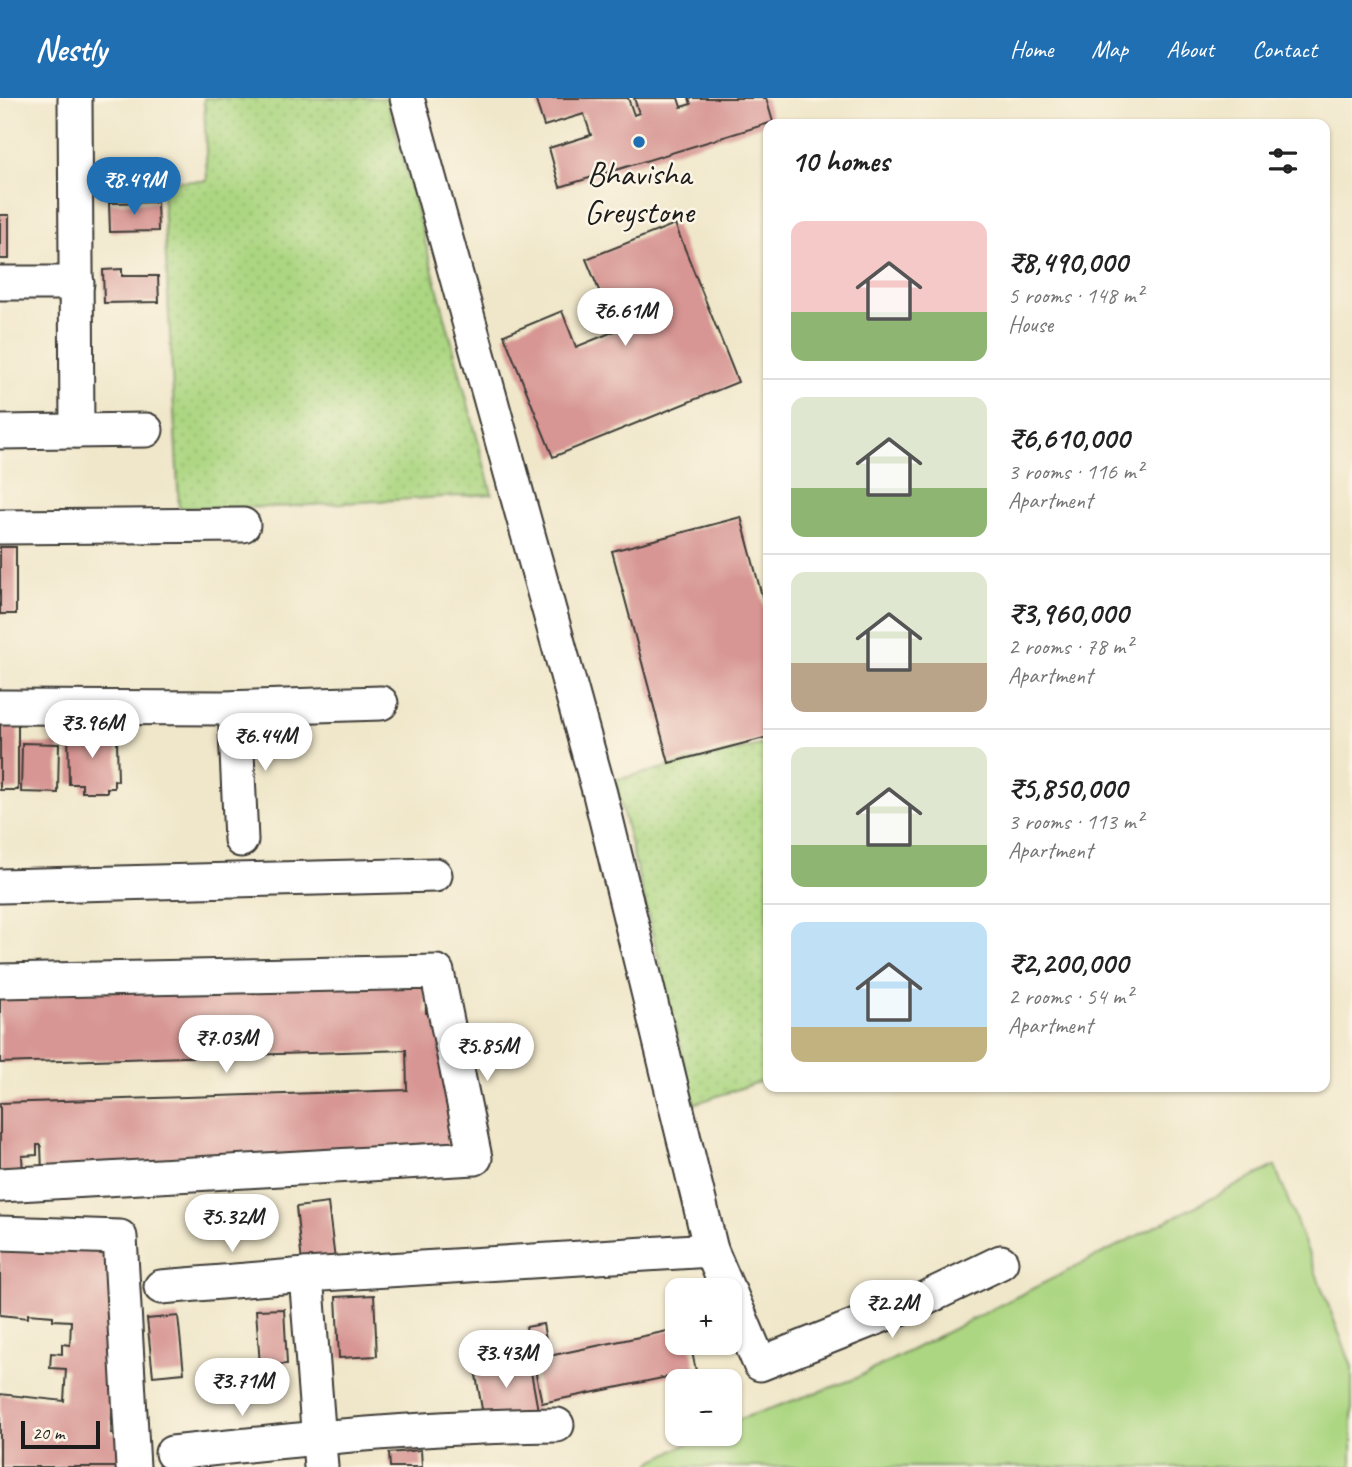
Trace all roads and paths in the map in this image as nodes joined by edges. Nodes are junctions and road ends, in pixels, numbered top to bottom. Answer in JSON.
{"nodes":[{"id":1,"x":75,"y":98,"type":"edge"},
{"id":2,"x":407,"y":98,"type":"edge"},
{"id":3,"x":0,"y":283,"type":"edge"},
{"id":4,"x":77,"y":283,"type":"junction"},
{"id":5,"x":146,"y":430,"type":"dead end"},
{"id":6,"x":77,"y":431,"type":"junction"},
{"id":7,"x":0,"y":432,"type":"edge"},
{"id":8,"x":243,"y":526,"type":"dead end"},
{"id":9,"x":0,"y":527,"type":"edge"},
{"id":10,"x":381,"y":702,"type":"dead end"},
{"id":11,"x":0,"y":708,"type":"edge"},
{"id":12,"x":234,"y":708,"type":"junction"},
{"id":13,"x":240,"y":840,"type":"dead end"},
{"id":14,"x":435,"y":875,"type":"dead end"},
{"id":15,"x":0,"y":886,"type":"edge"},
{"id":16,"x":0,"y":981,"type":"edge"},
{"id":17,"x":0,"y":1185,"type":"edge"},
{"id":18,"x":0,"y":1233,"type":"edge"},
{"id":19,"x":711,"y":1250,"type":"junction"},
{"id":20,"x":1001,"y":1262,"type":"dead end"},
{"id":21,"x":306,"y":1275,"type":"junction"},
{"id":22,"x":723,"y":1278,"type":"edge"},
{"id":23,"x":161,"y":1287,"type":"dead end"},
{"id":24,"x":742,"y":1322,"type":"edge"},
{"id":25,"x":557,"y":1425,"type":"dead end"},
{"id":26,"x":320,"y":1452,"type":"edge"},
{"id":27,"x":172,"y":1453,"type":"dead end"},
{"id":28,"x":133,"y":1467,"type":"edge"}],
"edges":[{"from":1,"to":4,"type":"street"},
{"from":2,"to":19,"type":"street"},
{"from":3,"to":4,"type":"street"},
{"from":4,"to":6,"type":"street"},
{"from":5,"to":6,"type":"street"},
{"from":6,"to":7,"type":"street"},
{"from":8,"to":9,"type":"street"},
{"from":10,"to":12,"type":"street"},
{"from":11,"to":12,"type":"street"},
{"from":12,"to":13,"type":"street"},
{"from":14,"to":15,"type":"street"},
{"from":16,"to":17,"type":"street"},
{"from":18,"to":28,"type":"street"},
{"from":19,"to":21,"type":"street"},
{"from":19,"to":22,"type":"street"},
{"from":20,"to":24,"type":"street"},
{"from":21,"to":23,"type":"street"},
{"from":21,"to":26,"type":"street"},
{"from":25,"to":26,"type":"street"},
{"from":26,"to":27,"type":"street"}]}
